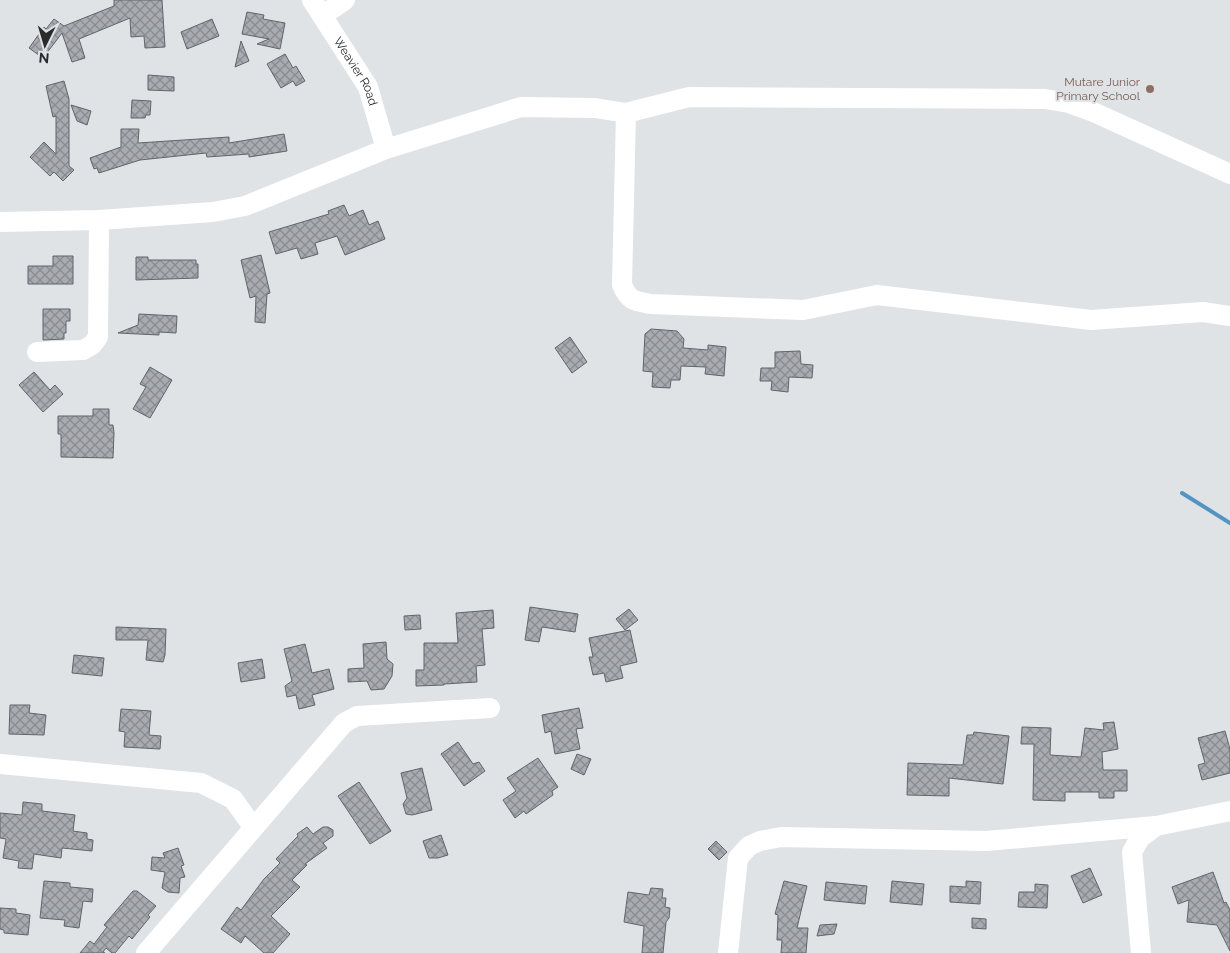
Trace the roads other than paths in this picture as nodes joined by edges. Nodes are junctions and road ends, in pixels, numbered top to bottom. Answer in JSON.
{"nodes":[{"id":1,"x":345,"y":0,"type":"edge"},
{"id":2,"x":317,"y":8,"type":"edge"},
{"id":3,"x":626,"y":113,"type":"junction"},
{"id":4,"x":386,"y":149,"type":"junction"},
{"id":5,"x":1230,"y":174,"type":"edge"},
{"id":6,"x":99,"y":220,"type":"junction"},
{"id":7,"x":0,"y":222,"type":"edge"},
{"id":8,"x":1230,"y":316,"type":"edge"},
{"id":9,"x":37,"y":352,"type":"dead end"},
{"id":10,"x":490,"y":708,"type":"dead end"},
{"id":11,"x":0,"y":764,"type":"edge"},
{"id":12,"x":1230,"y":811,"type":"edge"},
{"id":13,"x":1156,"y":826,"type":"junction"},
{"id":14,"x":253,"y":827,"type":"junction"},
{"id":15,"x":146,"y":953,"type":"edge"},
{"id":16,"x":728,"y":953,"type":"edge"},
{"id":17,"x":1141,"y":953,"type":"edge"}],
"edges":[{"from":1,"to":2,"type":"street"},
{"from":2,"to":4,"type":"street","name":"Weavier Road"},
{"from":3,"to":4,"type":"street"},
{"from":3,"to":5,"type":"street"},
{"from":3,"to":8,"type":"street"},
{"from":4,"to":6,"type":"street"},
{"from":6,"to":7,"type":"street"},
{"from":6,"to":9,"type":"street"},
{"from":10,"to":14,"type":"street"},
{"from":11,"to":14,"type":"street"},
{"from":12,"to":13,"type":"street"},
{"from":13,"to":16,"type":"street"},
{"from":13,"to":17,"type":"street"},
{"from":14,"to":15,"type":"street"}]}
